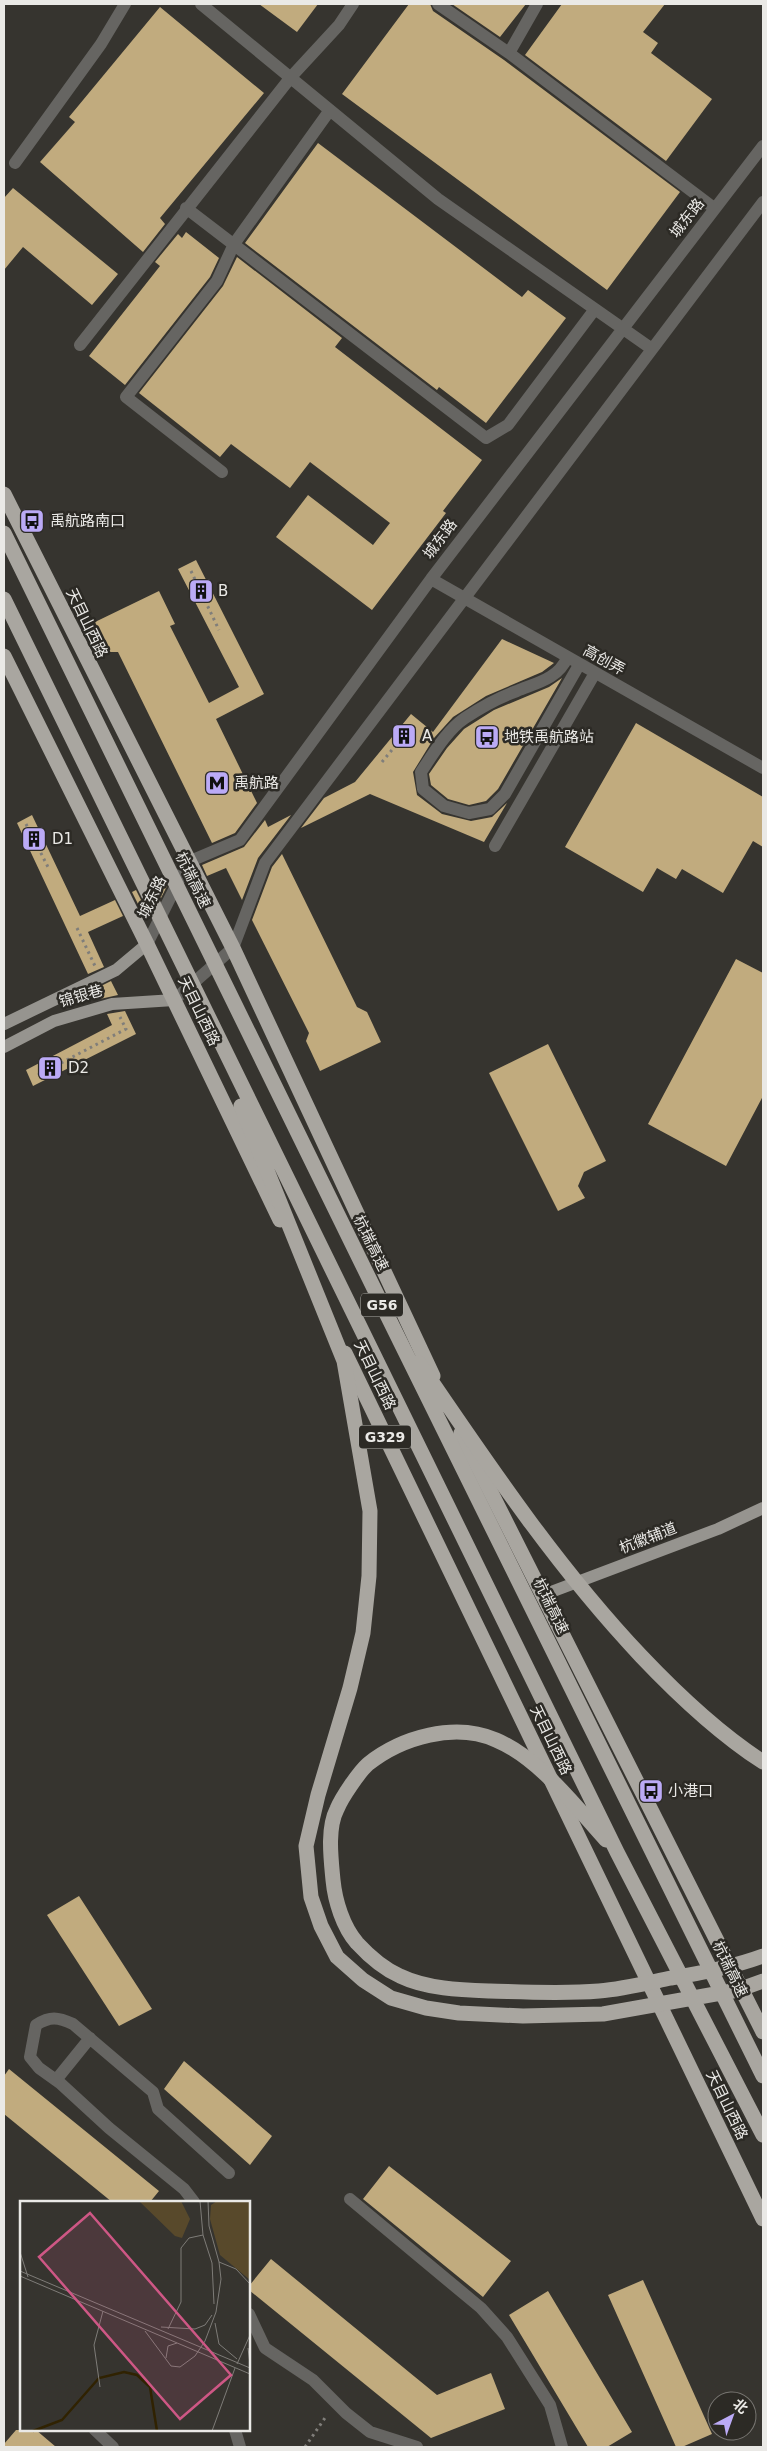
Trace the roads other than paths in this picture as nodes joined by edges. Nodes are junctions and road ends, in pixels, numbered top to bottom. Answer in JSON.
{"nodes":[{"id":1,"x":125,"y":4,"type":"edge"},
{"id":2,"x":201,"y":4,"type":"edge"},
{"id":3,"x":353,"y":4,"type":"edge"},
{"id":4,"x":438,"y":4,"type":"edge"},
{"id":5,"x":537,"y":4,"type":"edge"},
{"id":6,"x":508,"y":53,"type":"junction"},
{"id":7,"x":291,"y":77,"type":"junction"},
{"id":8,"x":330,"y":110,"type":"junction"},
{"id":9,"x":763,"y":146,"type":"edge"},
{"id":10,"x":15,"y":164,"type":"dead end"},
{"id":11,"x":763,"y":202,"type":"edge"},
{"id":12,"x":186,"y":208,"type":"junction"},
{"id":13,"x":714,"y":208,"type":"junction"},
{"id":14,"x":234,"y":244,"type":"junction"},
{"id":15,"x":595,"y":309,"type":"junction"},
{"id":16,"x":622,"y":328,"type":"junction"},
{"id":17,"x":80,"y":344,"type":"dead end"},
{"id":18,"x":652,"y":349,"type":"junction"},
{"id":19,"x":222,"y":472,"type":"dead end"},
{"id":20,"x":4,"y":494,"type":"edge"},
{"id":21,"x":4,"y":532,"type":"edge"},
{"id":22,"x":431,"y":579,"type":"junction"},
{"id":23,"x":464,"y":597,"type":"junction"},
{"id":24,"x":4,"y":599,"type":"edge"},
{"id":25,"x":4,"y":656,"type":"edge"},
{"id":26,"x":567,"y":658,"type":"junction"},
{"id":27,"x":579,"y":664,"type":"junction"},
{"id":28,"x":595,"y":673,"type":"junction"},
{"id":29,"x":763,"y":768,"type":"edge"},
{"id":30,"x":496,"y":846,"type":"dead end"},
{"id":31,"x":188,"y":862,"type":"junction"},
{"id":32,"x":147,"y":944,"type":"junction"},
{"id":33,"x":233,"y":948,"type":"junction"},
{"id":34,"x":197,"y":995,"type":"junction"},
{"id":35,"x":174,"y":1000,"type":"junction"},
{"id":36,"x":4,"y":1024,"type":"edge"},
{"id":37,"x":4,"y":1047,"type":"edge"},
{"id":38,"x":388,"y":1317,"type":"junction"},
{"id":39,"x":763,"y":1508,"type":"edge"},
{"id":40,"x":543,"y":1595,"type":"junction"},
{"id":41,"x":763,"y":1762,"type":"edge"},
{"id":42,"x":618,"y":1852,"type":"junction"},
{"id":43,"x":763,"y":1956,"type":"edge"},
{"id":44,"x":763,"y":1981,"type":"edge"},
{"id":45,"x":763,"y":2032,"type":"edge"},
{"id":46,"x":90,"y":2038,"type":"junction"},
{"id":47,"x":763,"y":2076,"type":"edge"},
{"id":48,"x":56,"y":2080,"type":"junction"},
{"id":49,"x":763,"y":2135,"type":"edge"},
{"id":50,"x":229,"y":2173,"type":"dead end"},
{"id":51,"x":350,"y":2199,"type":"dead end"},
{"id":52,"x":193,"y":2201,"type":"edge"},
{"id":53,"x":763,"y":2219,"type":"edge"},
{"id":54,"x":250,"y":2316,"type":"edge"},
{"id":55,"x":96,"y":2431,"type":"edge"},
{"id":56,"x":235,"y":2431,"type":"edge"},
{"id":57,"x":114,"y":2447,"type":"edge"},
{"id":58,"x":240,"y":2447,"type":"edge"},
{"id":59,"x":417,"y":2447,"type":"edge"},
{"id":60,"x":562,"y":2447,"type":"edge"}],
"edges":[{"from":1,"to":10,"type":"street"},
{"from":2,"to":7,"type":"street"},
{"from":3,"to":7,"type":"street"},
{"from":4,"to":6,"type":"street"},
{"from":5,"to":6,"type":"street"},
{"from":6,"to":13,"type":"street"},
{"from":7,"to":8,"type":"street"},
{"from":7,"to":12,"type":"street"},
{"from":8,"to":14,"type":"street"},
{"from":8,"to":15,"type":"street"},
{"from":9,"to":13,"type":"street","name":"城东路"},
{"from":11,"to":18,"type":"street"},
{"from":12,"to":14,"type":"street"},
{"from":12,"to":17,"type":"street"},
{"from":13,"to":16,"type":"street","name":"城东路"},
{"from":14,"to":15,"type":"street"},
{"from":14,"to":19,"type":"street"},
{"from":15,"to":16,"type":"street"},
{"from":16,"to":18,"type":"street"},
{"from":16,"to":22,"type":"street","name":"城东路"},
{"from":18,"to":23,"type":"street"},
{"from":20,"to":31,"type":"highway","name":"天目山西路"},
{"from":21,"to":38,"type":"highway","name":"杭瑞高速","number":"G56","bridge":true},
{"from":22,"to":23,"type":"street","name":"高创弄"},
{"from":22,"to":31,"type":"street","name":"城东路"},
{"from":23,"to":26,"type":"street","name":"高创弄"},
{"from":23,"to":33,"type":"street"},
{"from":24,"to":34,"type":"highway","number":"G56","bridge":true},
{"from":25,"to":32,"type":"highway","name":"天目山西路","number":"G329"},
{"from":26,"to":27,"type":"street","name":"高创弄"},
{"from":26,"to":27,"type":"street"},
{"from":27,"to":28,"type":"street","name":"高创弄"},
{"from":28,"to":29,"type":"street","name":"高创弄"},
{"from":28,"to":30,"type":"street"},
{"from":31,"to":32,"type":"street","name":"城东路"},
{"from":31,"to":33,"type":"highway","name":"天目山西路"},
{"from":32,"to":35,"type":"highway","name":"天目山西路","number":"G329"},
{"from":32,"to":36,"type":"main road","name":"锦银巷"},
{"from":33,"to":35,"type":"street"},
{"from":33,"to":40,"type":"highway","name":"天目山西路"},
{"from":34,"to":42,"type":"highway","number":"G56","bridge":true},
{"from":34,"to":44,"type":"highway","bridge":true},
{"from":35,"to":37,"type":"main road","name":"锦银巷"},
{"from":35,"to":53,"type":"highway","name":"天目山西路","number":"G329"},
{"from":38,"to":41,"type":"highway","bridge":true},
{"from":38,"to":47,"type":"highway","name":"杭瑞高速","number":"G56","bridge":true},
{"from":39,"to":40,"type":"main road","name":"杭徽辅道"},
{"from":40,"to":45,"type":"highway","name":"天目山西路"},
{"from":42,"to":43,"type":"highway","bridge":true},
{"from":42,"to":49,"type":"highway","number":"G56","bridge":true},
{"from":46,"to":48,"type":"street"},
{"from":46,"to":48,"type":"street"},
{"from":46,"to":50,"type":"street"},
{"from":48,"to":52,"type":"street"},
{"from":51,"to":60,"type":"street"},
{"from":54,"to":59,"type":"street"},
{"from":55,"to":57,"type":"street"},
{"from":56,"to":58,"type":"street"}]}
